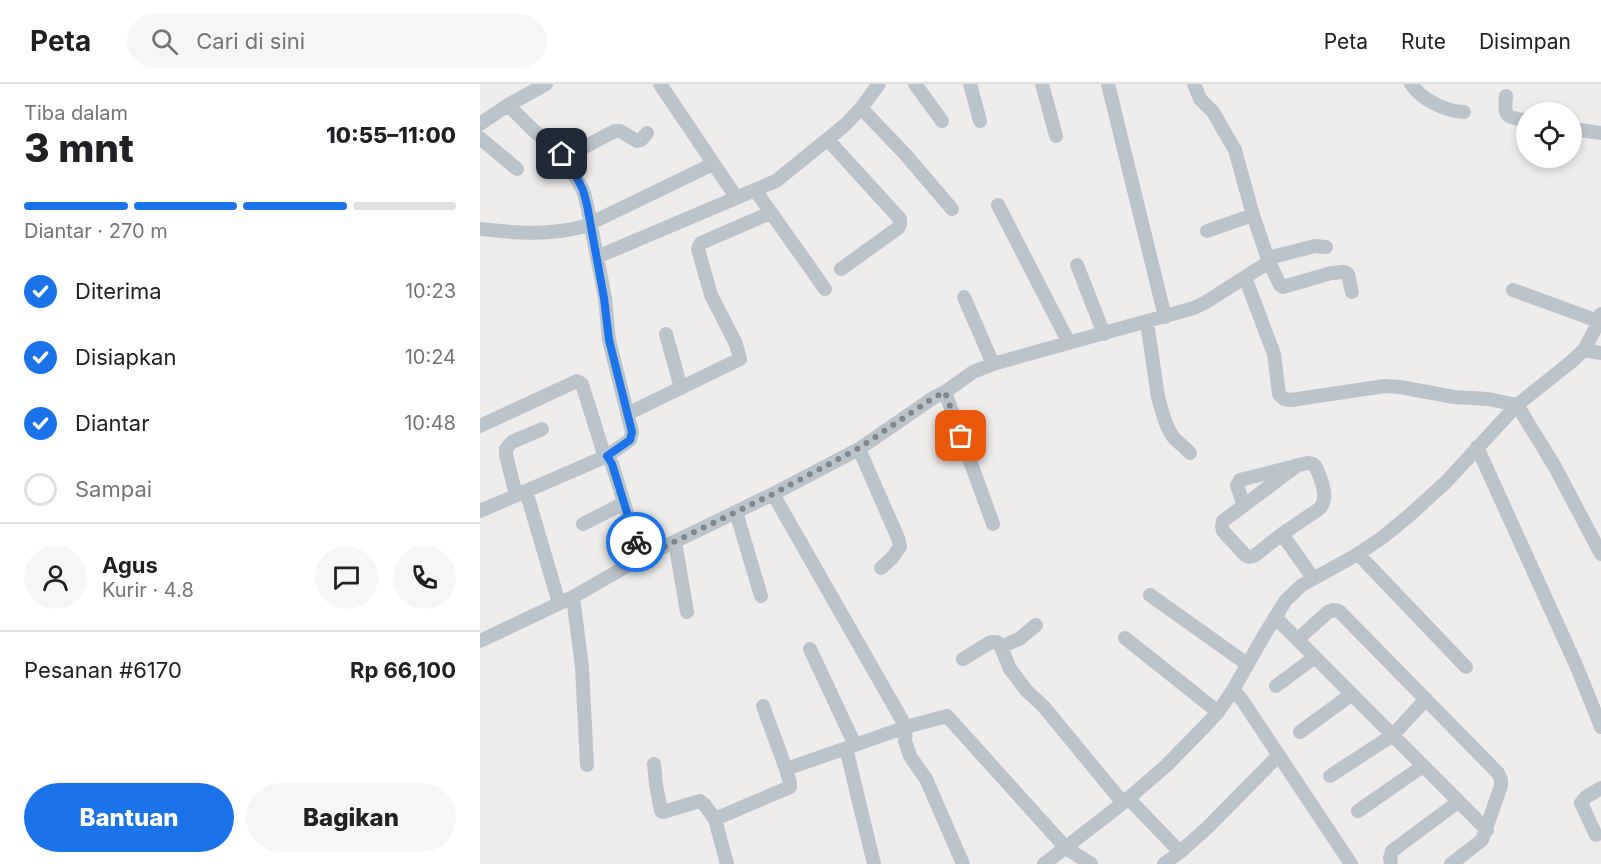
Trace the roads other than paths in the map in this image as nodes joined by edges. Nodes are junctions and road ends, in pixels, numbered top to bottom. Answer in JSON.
{"nodes":[{"id":1,"x":546,"y":84,"type":"edge"},
{"id":2,"x":660,"y":84,"type":"edge"},
{"id":3,"x":879,"y":84,"type":"edge"},
{"id":4,"x":915,"y":84,"type":"edge"},
{"id":5,"x":970,"y":84,"type":"edge"},
{"id":6,"x":1042,"y":84,"type":"edge"},
{"id":7,"x":1108,"y":84,"type":"edge"},
{"id":8,"x":1194,"y":84,"type":"edge"},
{"id":9,"x":1411,"y":84,"type":"edge"},
{"id":10,"x":1506,"y":96,"type":"dead end"},
{"id":11,"x":511,"y":108,"type":"junction"},
{"id":12,"x":861,"y":108,"type":"junction"},
{"id":13,"x":1464,"y":112,"type":"dead end"},
{"id":14,"x":1516,"y":118,"type":"edge"},
{"id":15,"x":942,"y":121,"type":"dead end"},
{"id":16,"x":980,"y":121,"type":"dead end"},
{"id":17,"x":480,"y":124,"type":"edge"},
{"id":18,"x":1582,"y":130,"type":"edge"},
{"id":19,"x":647,"y":133,"type":"dead end"},
{"id":20,"x":1601,"y":133,"type":"edge"},
{"id":21,"x":1056,"y":136,"type":"dead end"},
{"id":22,"x":480,"y":138,"type":"edge"},
{"id":23,"x":828,"y":140,"type":"junction"},
{"id":24,"x":565,"y":158,"type":"junction"},
{"id":25,"x":713,"y":164,"type":"junction"},
{"id":26,"x":517,"y":169,"type":"dead end"},
{"id":27,"x":754,"y":190,"type":"junction"},
{"id":28,"x":735,"y":197,"type":"junction"},
{"id":29,"x":998,"y":205,"type":"dead end"},
{"id":30,"x":952,"y":209,"type":"dead end"},
{"id":31,"x":770,"y":213,"type":"junction"},
{"id":32,"x":1253,"y":215,"type":"junction"},
{"id":33,"x":591,"y":222,"type":"junction"},
{"id":34,"x":480,"y":229,"type":"edge"},
{"id":35,"x":1207,"y":231,"type":"dead end"},
{"id":36,"x":1326,"y":247,"type":"dead end"},
{"id":37,"x":597,"y":257,"type":"junction"},
{"id":38,"x":1268,"y":260,"type":"junction"},
{"id":39,"x":1077,"y":265,"type":"dead end"},
{"id":40,"x":841,"y":269,"type":"dead end"},
{"id":41,"x":1245,"y":277,"type":"junction"},
{"id":42,"x":825,"y":289,"type":"dead end"},
{"id":43,"x":1513,"y":290,"type":"dead end"},
{"id":44,"x":1352,"y":292,"type":"dead end"},
{"id":45,"x":964,"y":297,"type":"dead end"},
{"id":46,"x":1165,"y":317,"type":"junction"},
{"id":47,"x":1600,"y":317,"type":"edge"},
{"id":48,"x":1147,"y":322,"type":"junction"},
{"id":49,"x":666,"y":334,"type":"dead end"},
{"id":50,"x":1104,"y":334,"type":"junction"},
{"id":51,"x":1069,"y":343,"type":"junction"},
{"id":52,"x":1584,"y":350,"type":"junction"},
{"id":53,"x":1601,"y":353,"type":"edge"},
{"id":54,"x":993,"y":364,"type":"junction"},
{"id":55,"x":681,"y":388,"type":"junction"},
{"id":56,"x":945,"y":392,"type":"junction"},
{"id":57,"x":1517,"y":405,"type":"junction"},
{"id":58,"x":627,"y":414,"type":"junction"},
{"id":59,"x":480,"y":426,"type":"edge"},
{"id":60,"x":542,"y":429,"type":"dead end"},
{"id":61,"x":1477,"y":447,"type":"junction"},
{"id":62,"x":859,"y":448,"type":"junction"},
{"id":63,"x":1190,"y":453,"type":"dead end"},
{"id":64,"x":607,"y":456,"type":"junction"},
{"id":65,"x":1298,"y":465,"type":"junction"},
{"id":66,"x":521,"y":493,"type":"junction"},
{"id":67,"x":773,"y":494,"type":"junction"},
{"id":68,"x":624,"y":503,"type":"junction"},
{"id":69,"x":1244,"y":506,"type":"junction"},
{"id":70,"x":480,"y":511,"type":"edge"},
{"id":71,"x":736,"y":512,"type":"junction"},
{"id":72,"x":583,"y":524,"type":"dead end"},
{"id":73,"x":993,"y":524,"type":"dead end"},
{"id":74,"x":1282,"y":534,"type":"junction"},
{"id":75,"x":675,"y":542,"type":"junction"},
{"id":76,"x":1358,"y":554,"type":"junction"},
{"id":77,"x":1601,"y":554,"type":"edge"},
{"id":78,"x":641,"y":558,"type":"junction"},
{"id":79,"x":882,"y":568,"type":"dead end"},
{"id":80,"x":1313,"y":578,"type":"junction"},
{"id":81,"x":1150,"y":595,"type":"dead end"},
{"id":82,"x":761,"y":596,"type":"dead end"},
{"id":83,"x":573,"y":597,"type":"junction"},
{"id":84,"x":559,"y":603,"type":"junction"},
{"id":85,"x":687,"y":612,"type":"dead end"},
{"id":86,"x":1275,"y":617,"type":"junction"},
{"id":87,"x":1036,"y":626,"type":"dead end"},
{"id":88,"x":1125,"y":638,"type":"dead end"},
{"id":89,"x":1298,"y":639,"type":"junction"},
{"id":90,"x":480,"y":641,"type":"edge"},
{"id":91,"x":1001,"y":647,"type":"junction"},
{"id":92,"x":810,"y":650,"type":"dead end"},
{"id":93,"x":1315,"y":657,"type":"junction"},
{"id":94,"x":963,"y":659,"type":"dead end"},
{"id":95,"x":1247,"y":664,"type":"junction"},
{"id":96,"x":1466,"y":667,"type":"dead end"},
{"id":97,"x":1276,"y":686,"type":"dead end"},
{"id":98,"x":1233,"y":690,"type":"junction"},
{"id":99,"x":1352,"y":694,"type":"junction"},
{"id":100,"x":1426,"y":699,"type":"junction"},
{"id":101,"x":763,"y":705,"type":"dead end"},
{"id":102,"x":1218,"y":712,"type":"junction"},
{"id":103,"x":1601,"y":727,"type":"edge"},
{"id":104,"x":906,"y":728,"type":"junction"},
{"id":105,"x":1300,"y":732,"type":"dead end"},
{"id":106,"x":1393,"y":735,"type":"junction"},
{"id":107,"x":851,"y":747,"type":"junction"},
{"id":108,"x":1279,"y":755,"type":"junction"},
{"id":109,"x":654,"y":764,"type":"dead end"},
{"id":110,"x":586,"y":765,"type":"dead end"},
{"id":111,"x":1423,"y":766,"type":"junction"},
{"id":112,"x":786,"y":769,"type":"junction"},
{"id":113,"x":1330,"y":776,"type":"dead end"},
{"id":114,"x":1601,"y":788,"type":"edge"},
{"id":115,"x":1125,"y":801,"type":"junction"},
{"id":116,"x":1458,"y":802,"type":"junction"},
{"id":117,"x":1358,"y":811,"type":"dead end"},
{"id":118,"x":715,"y":819,"type":"junction"},
{"id":119,"x":1486,"y":830,"type":"junction"},
{"id":120,"x":1596,"y":835,"type":"dead end"},
{"id":121,"x":1066,"y":848,"type":"junction"},
{"id":122,"x":1180,"y":852,"type":"junction"},
{"id":123,"x":727,"y":864,"type":"edge"},
{"id":124,"x":874,"y":864,"type":"edge"},
{"id":125,"x":963,"y":864,"type":"edge"},
{"id":126,"x":1044,"y":864,"type":"edge"},
{"id":127,"x":1091,"y":864,"type":"edge"},
{"id":128,"x":1164,"y":864,"type":"edge"},
{"id":129,"x":1351,"y":864,"type":"edge"},
{"id":130,"x":1391,"y":864,"type":"edge"},
{"id":131,"x":1451,"y":864,"type":"edge"}],
"edges":[{"from":1,"to":11,"type":"street"},
{"from":2,"to":25,"type":"street"},
{"from":3,"to":12,"type":"street"},
{"from":4,"to":15,"type":"street"},
{"from":5,"to":16,"type":"street"},
{"from":6,"to":21,"type":"street"},
{"from":7,"to":46,"type":"street"},
{"from":8,"to":32,"type":"street"},
{"from":9,"to":13,"type":"street"},
{"from":10,"to":14,"type":"street"},
{"from":11,"to":17,"type":"street"},
{"from":11,"to":24,"type":"street"},
{"from":12,"to":23,"type":"street"},
{"from":12,"to":30,"type":"street"},
{"from":18,"to":20,"type":"street"},
{"from":19,"to":24,"type":"street"},
{"from":22,"to":26,"type":"street"},
{"from":23,"to":27,"type":"street"},
{"from":23,"to":40,"type":"street"},
{"from":24,"to":33,"type":"street"},
{"from":25,"to":28,"type":"street"},
{"from":25,"to":33,"type":"street"},
{"from":27,"to":28,"type":"street"},
{"from":27,"to":31,"type":"street"},
{"from":28,"to":37,"type":"street"},
{"from":29,"to":51,"type":"street"},
{"from":31,"to":42,"type":"street"},
{"from":31,"to":55,"type":"street"},
{"from":32,"to":35,"type":"street"},
{"from":32,"to":38,"type":"street"},
{"from":33,"to":34,"type":"street"},
{"from":33,"to":37,"type":"street"},
{"from":36,"to":38,"type":"street"},
{"from":37,"to":58,"type":"street"},
{"from":38,"to":41,"type":"street"},
{"from":38,"to":44,"type":"street"},
{"from":39,"to":50,"type":"street"},
{"from":41,"to":46,"type":"street"},
{"from":41,"to":57,"type":"street"},
{"from":43,"to":47,"type":"street"},
{"from":45,"to":54,"type":"street"},
{"from":46,"to":48,"type":"street"},
{"from":47,"to":52,"type":"street"},
{"from":48,"to":50,"type":"street"},
{"from":48,"to":63,"type":"street"},
{"from":49,"to":55,"type":"street"},
{"from":50,"to":51,"type":"street"},
{"from":51,"to":54,"type":"street"},
{"from":52,"to":53,"type":"street"},
{"from":52,"to":57,"type":"street"},
{"from":54,"to":56,"type":"street"},
{"from":55,"to":58,"type":"street"},
{"from":56,"to":62,"type":"street"},
{"from":56,"to":73,"type":"street"},
{"from":57,"to":61,"type":"street"},
{"from":57,"to":77,"type":"street"},
{"from":58,"to":64,"type":"street"},
{"from":59,"to":64,"type":"street"},
{"from":60,"to":66,"type":"street"},
{"from":61,"to":76,"type":"street"},
{"from":61,"to":103,"type":"street"},
{"from":62,"to":67,"type":"street"},
{"from":62,"to":79,"type":"street"},
{"from":64,"to":66,"type":"street"},
{"from":64,"to":68,"type":"street"},
{"from":65,"to":69,"type":"street"},
{"from":65,"to":69,"type":"street"},
{"from":65,"to":74,"type":"street"},
{"from":66,"to":70,"type":"street"},
{"from":66,"to":84,"type":"street"},
{"from":67,"to":71,"type":"street"},
{"from":67,"to":104,"type":"street"},
{"from":68,"to":72,"type":"street"},
{"from":68,"to":78,"type":"street"},
{"from":69,"to":74,"type":"street"},
{"from":71,"to":75,"type":"street"},
{"from":71,"to":82,"type":"street"},
{"from":74,"to":80,"type":"street"},
{"from":75,"to":78,"type":"street"},
{"from":75,"to":85,"type":"street"},
{"from":76,"to":80,"type":"street"},
{"from":76,"to":96,"type":"street"},
{"from":78,"to":83,"type":"street"},
{"from":80,"to":86,"type":"street"},
{"from":81,"to":95,"type":"street"},
{"from":83,"to":84,"type":"street"},
{"from":83,"to":110,"type":"street"},
{"from":84,"to":90,"type":"street"},
{"from":86,"to":89,"type":"street"},
{"from":86,"to":95,"type":"street"},
{"from":87,"to":91,"type":"street"},
{"from":88,"to":102,"type":"street"},
{"from":89,"to":93,"type":"street"},
{"from":89,"to":100,"type":"street"},
{"from":91,"to":94,"type":"street"},
{"from":91,"to":115,"type":"street"},
{"from":92,"to":107,"type":"street"},
{"from":93,"to":97,"type":"street"},
{"from":93,"to":99,"type":"street"},
{"from":95,"to":98,"type":"street"},
{"from":98,"to":102,"type":"street"},
{"from":98,"to":108,"type":"street"},
{"from":99,"to":105,"type":"street"},
{"from":99,"to":106,"type":"street"},
{"from":100,"to":106,"type":"street"},
{"from":100,"to":119,"type":"street"},
{"from":101,"to":112,"type":"street"},
{"from":102,"to":115,"type":"street"},
{"from":104,"to":107,"type":"street"},
{"from":104,"to":121,"type":"street"},
{"from":104,"to":125,"type":"street"},
{"from":106,"to":111,"type":"street"},
{"from":106,"to":113,"type":"street"},
{"from":107,"to":112,"type":"street"},
{"from":107,"to":124,"type":"street"},
{"from":108,"to":122,"type":"street"},
{"from":108,"to":129,"type":"street"},
{"from":109,"to":118,"type":"street"},
{"from":111,"to":116,"type":"street"},
{"from":111,"to":117,"type":"street"},
{"from":112,"to":118,"type":"street"},
{"from":114,"to":120,"type":"street"},
{"from":115,"to":121,"type":"street"},
{"from":115,"to":122,"type":"street"},
{"from":116,"to":119,"type":"street"},
{"from":116,"to":130,"type":"street"},
{"from":118,"to":123,"type":"street"},
{"from":119,"to":131,"type":"street"},
{"from":121,"to":126,"type":"street"},
{"from":121,"to":127,"type":"street"},
{"from":122,"to":128,"type":"street"}]}
